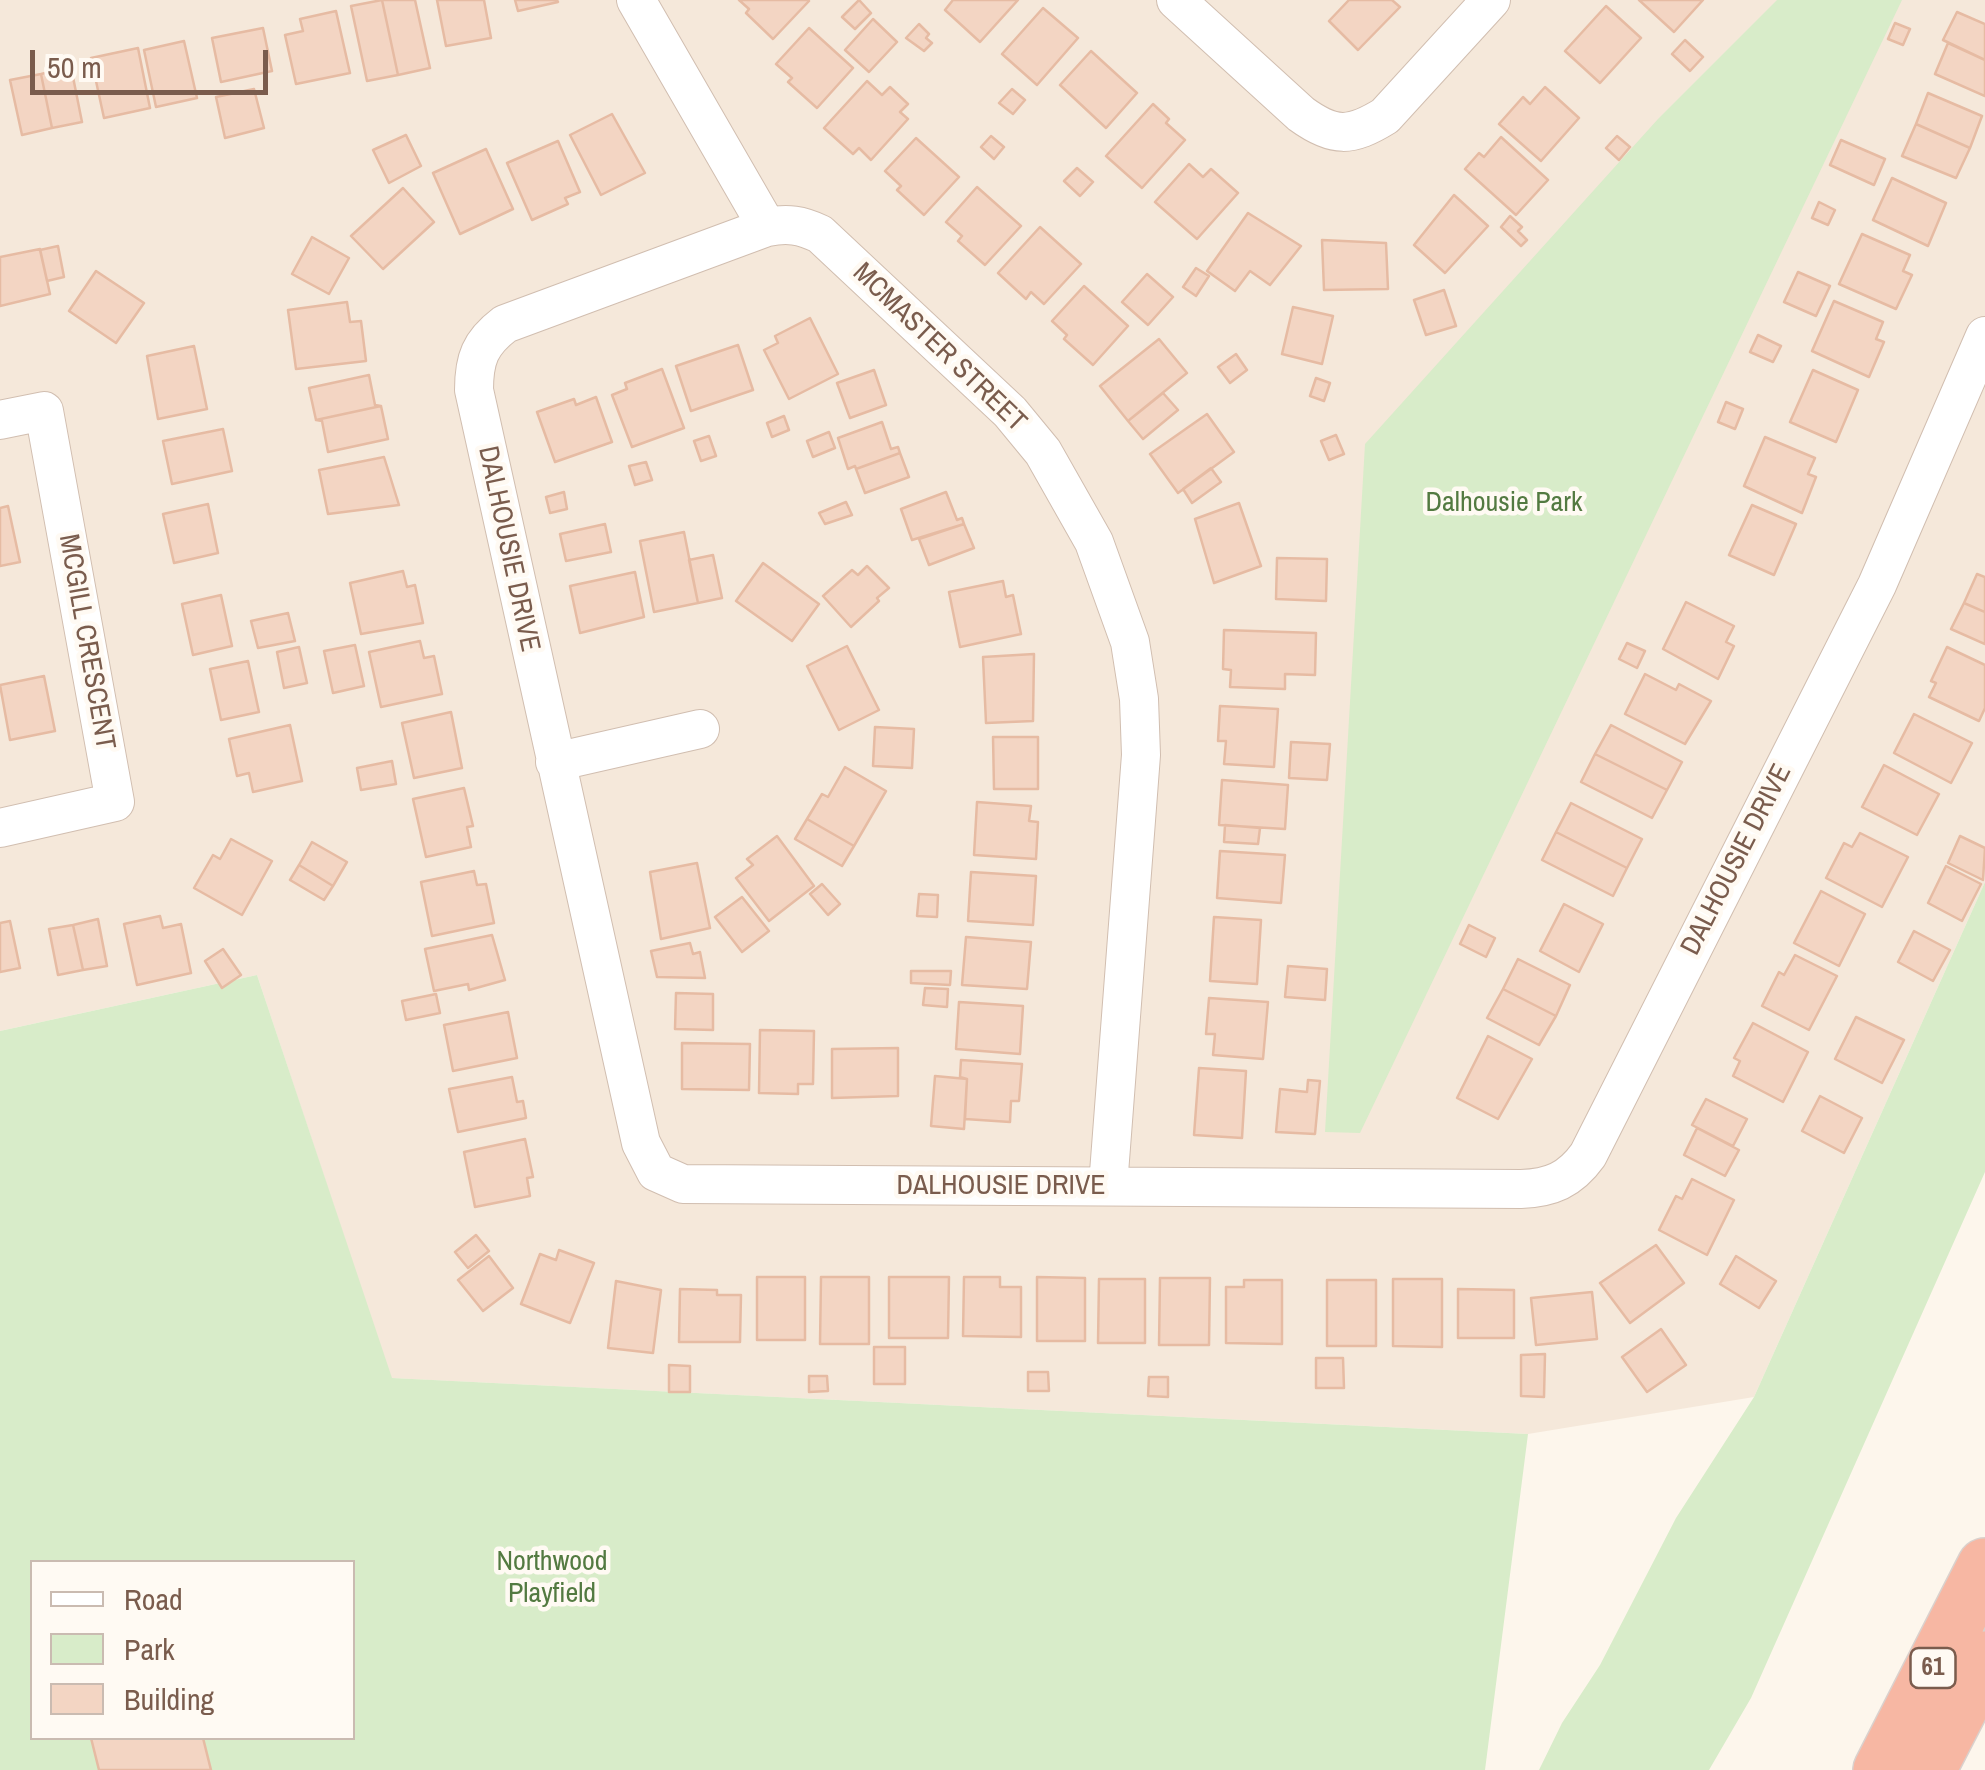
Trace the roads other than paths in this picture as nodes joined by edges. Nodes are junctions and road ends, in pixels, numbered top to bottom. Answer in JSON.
{"nodes":[{"id":1,"x":636,"y":0,"type":"edge"},
{"id":2,"x":1176,"y":0,"type":"edge"},
{"id":3,"x":1491,"y":0,"type":"edge"},
{"id":4,"x":767,"y":227,"type":"junction"},
{"id":5,"x":1985,"y":336,"type":"edge"},
{"id":6,"x":0,"y":420,"type":"edge"},
{"id":7,"x":700,"y":729,"type":"dead end"},
{"id":8,"x":554,"y":762,"type":"junction"},
{"id":9,"x":0,"y":828,"type":"edge"},
{"id":10,"x":1108,"y":1186,"type":"junction"},
{"id":11,"x":1985,"y":1566,"type":"edge"},
{"id":12,"x":1985,"y":1660,"type":"edge"},
{"id":13,"x":1880,"y":1770,"type":"edge"},
{"id":14,"x":1928,"y":1770,"type":"edge"}],
"edges":[{"from":1,"to":4,"type":"street"},
{"from":2,"to":3,"type":"street"},
{"from":4,"to":8,"type":"street","name":"DALHOUSIE DRIVE"},
{"from":4,"to":10,"type":"street","name":"MCMASTER STREET"},
{"from":5,"to":10,"type":"street","name":"DALHOUSIE DRIVE"},
{"from":6,"to":9,"type":"street","name":"MCGILL CRESCENT"},
{"from":7,"to":8,"type":"street"},
{"from":8,"to":10,"type":"street","name":"DALHOUSIE DRIVE"},
{"from":11,"to":13,"type":"highway","number":"61"},
{"from":12,"to":14,"type":"highway","number":"61"}]}
